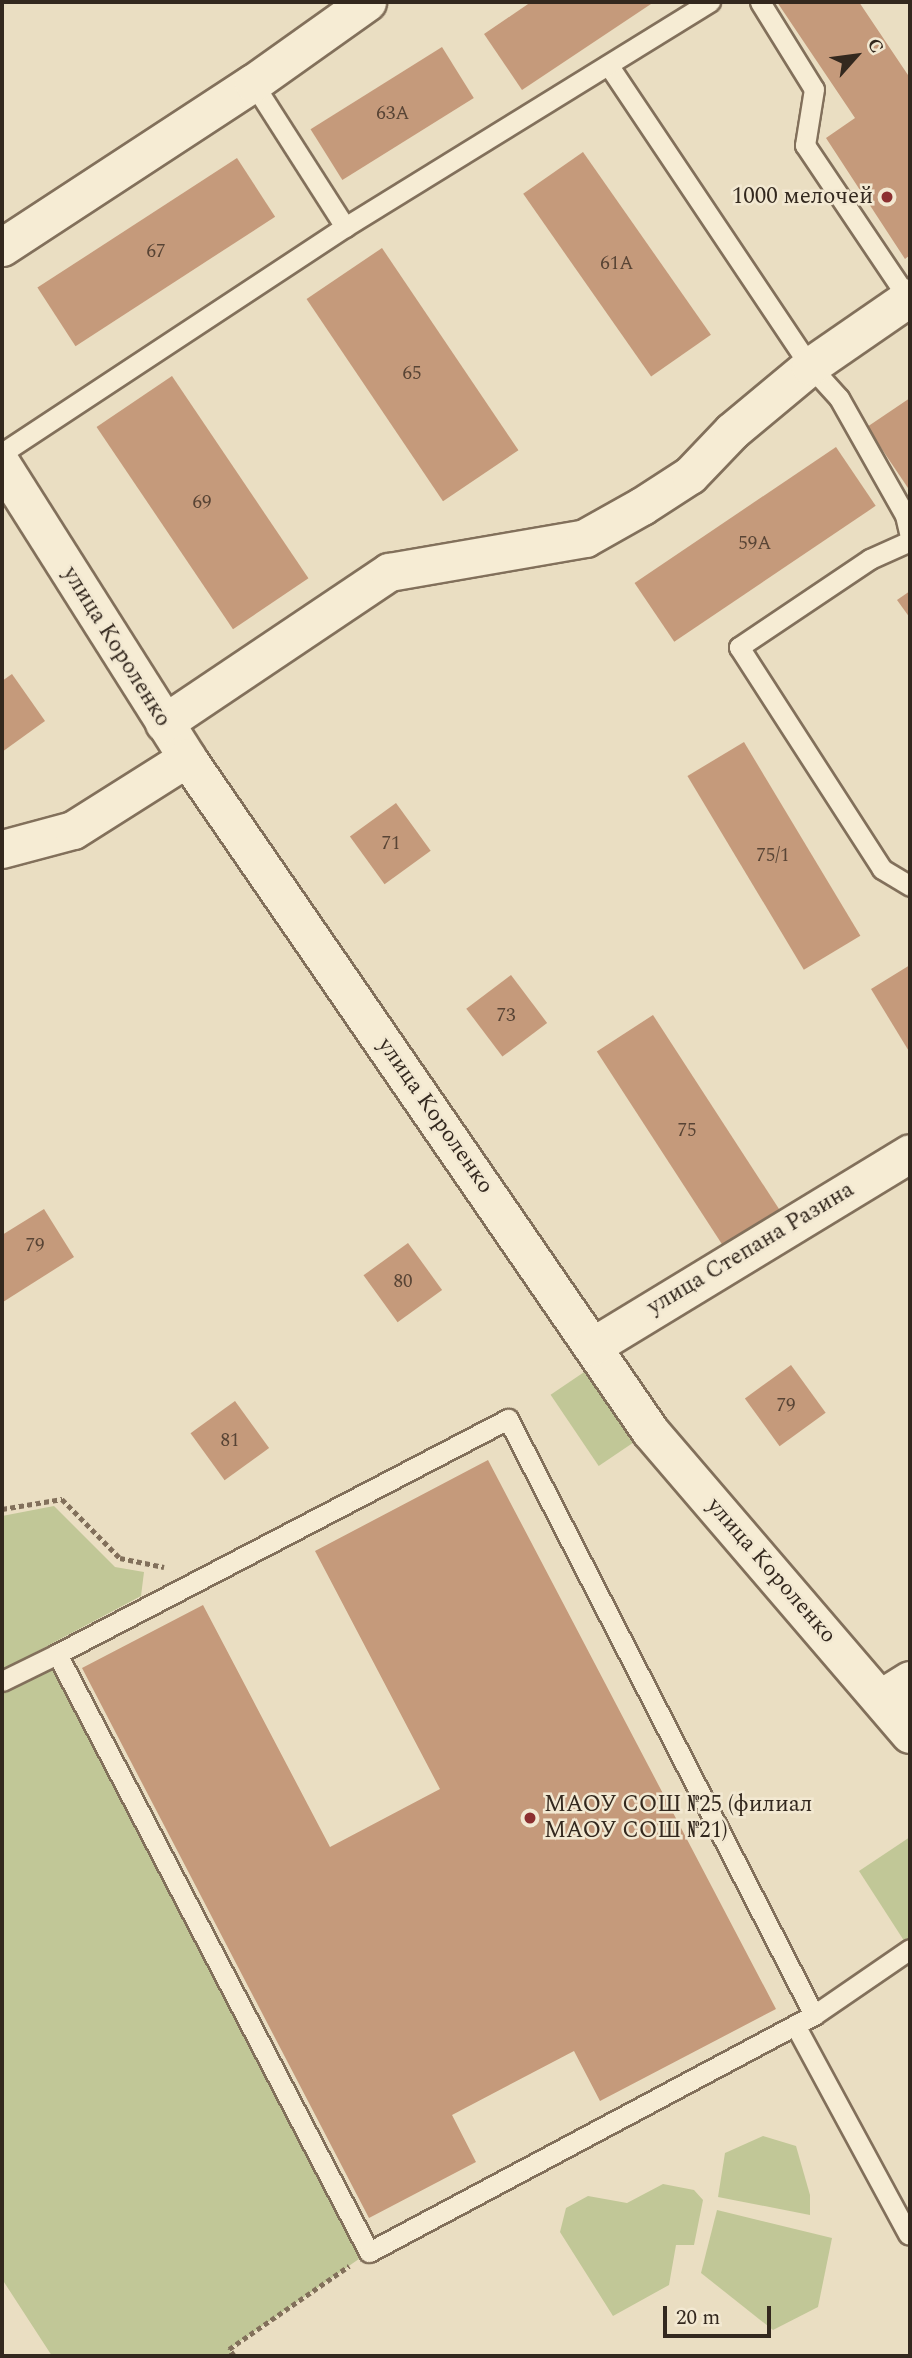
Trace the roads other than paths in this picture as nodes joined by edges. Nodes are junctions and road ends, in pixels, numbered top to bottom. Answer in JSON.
{"nodes":[{"id":1,"x":366,"y":2,"type":"edge"},
{"id":2,"x":710,"y":2,"type":"edge"},
{"id":3,"x":760,"y":2,"type":"edge"},
{"id":4,"x":609,"y":66,"type":"junction"},
{"id":5,"x":253,"y":83,"type":"junction"},
{"id":6,"x":345,"y":227,"type":"junction"},
{"id":7,"x":2,"y":247,"type":"edge"},
{"id":8,"x":909,"y":298,"type":"edge"},
{"id":9,"x":810,"y":366,"type":"junction"},
{"id":10,"x":2,"y":453,"type":"edge"},
{"id":11,"x":2,"y":466,"type":"edge"},
{"id":12,"x":910,"y":538,"type":"edge"},
{"id":13,"x":164,"y":723,"type":"junction"},
{"id":14,"x":187,"y":758,"type":"junction"},
{"id":15,"x":2,"y":849,"type":"edge"},
{"id":16,"x":910,"y":886,"type":"edge"},
{"id":17,"x":910,"y":1153,"type":"edge"},
{"id":18,"x":593,"y":1346,"type":"junction"},
{"id":19,"x":57,"y":1654,"type":"junction"},
{"id":20,"x":2,"y":1681,"type":"edge"},
{"id":21,"x":896,"y":1689,"type":"edge"},
{"id":22,"x":910,"y":1734,"type":"edge"},
{"id":23,"x":910,"y":1949,"type":"edge"},
{"id":24,"x":814,"y":2015,"type":"junction"},
{"id":25,"x":796,"y":2025,"type":"junction"},
{"id":26,"x":908,"y":2234,"type":"dead end"}],
"edges":[{"from":1,"to":5,"type":"street"},
{"from":2,"to":4,"type":"lane"},
{"from":3,"to":8,"type":"lane"},
{"from":4,"to":6,"type":"lane"},
{"from":4,"to":9,"type":"lane"},
{"from":5,"to":6,"type":"lane"},
{"from":5,"to":7,"type":"street"},
{"from":6,"to":10,"type":"lane"},
{"from":8,"to":9,"type":"street"},
{"from":9,"to":12,"type":"lane"},
{"from":9,"to":13,"type":"street"},
{"from":11,"to":13,"type":"street","name":"улица Короленко"},
{"from":12,"to":16,"type":"lane"},
{"from":13,"to":14,"type":"street","name":"улица Короленко"},
{"from":14,"to":15,"type":"street"},
{"from":14,"to":18,"type":"street","name":"улица Короленко"},
{"from":17,"to":18,"type":"street","name":"улица Степана Разина"},
{"from":18,"to":21,"type":"street","name":"улица Короленко"},
{"from":19,"to":20,"type":"lane"},
{"from":19,"to":24,"type":"lane"},
{"from":19,"to":25,"type":"lane"},
{"from":21,"to":22,"type":"street","name":"улица Короленко"},
{"from":23,"to":24,"type":"lane"},
{"from":24,"to":25,"type":"lane"},
{"from":25,"to":26,"type":"lane"}]}
